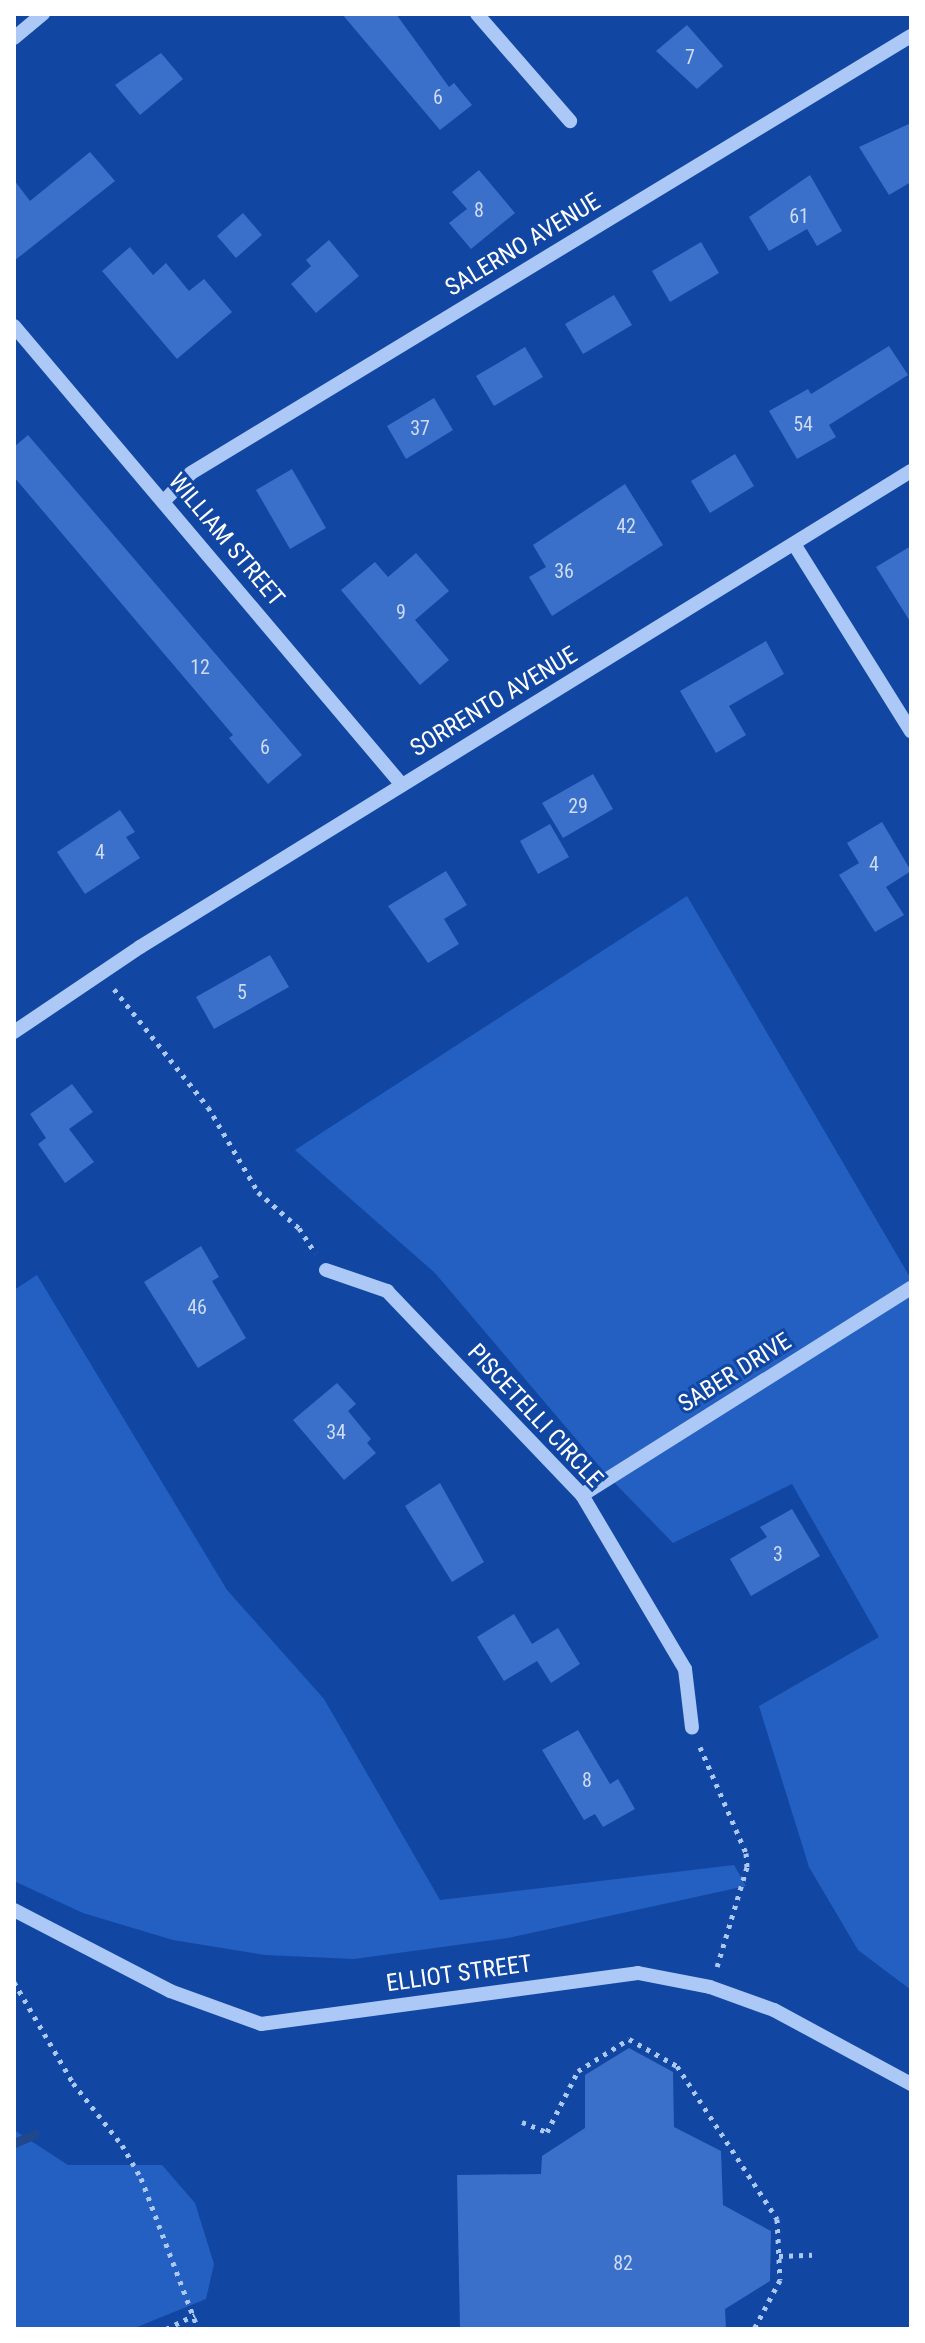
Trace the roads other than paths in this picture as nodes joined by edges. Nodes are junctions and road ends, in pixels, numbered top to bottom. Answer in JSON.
{"nodes":[{"id":1,"x":43,"y":14,"type":"edge"},
{"id":2,"x":477,"y":14,"type":"edge"},
{"id":3,"x":911,"y":36,"type":"edge"},
{"id":4,"x":14,"y":38,"type":"edge"},
{"id":5,"x":570,"y":121,"type":"dead end"},
{"id":6,"x":14,"y":326,"type":"edge"},
{"id":7,"x":911,"y":471,"type":"edge"},
{"id":8,"x":165,"y":500,"type":"junction"},
{"id":9,"x":794,"y":544,"type":"junction"},
{"id":10,"x":911,"y":731,"type":"edge"},
{"id":11,"x":402,"y":785,"type":"junction"},
{"id":12,"x":14,"y":1032,"type":"edge"},
{"id":13,"x":326,"y":1270,"type":"road end"},
{"id":14,"x":911,"y":1288,"type":"edge"},
{"id":15,"x":582,"y":1495,"type":"junction"},
{"id":16,"x":692,"y":1728,"type":"road end"},
{"id":17,"x":14,"y":1910,"type":"edge"},
{"id":18,"x":911,"y":2084,"type":"edge"}],
"edges":[{"from":1,"to":4,"type":"street"},
{"from":2,"to":5,"type":"street"},
{"from":3,"to":8,"type":"street","name":"SALERNO AVENUE"},
{"from":6,"to":8,"type":"street","name":"WILLIAM STREET"},
{"from":7,"to":9,"type":"street","name":"SORRENTO AVENUE"},
{"from":8,"to":11,"type":"street","name":"WILLIAM STREET"},
{"from":9,"to":10,"type":"street"},
{"from":9,"to":11,"type":"street","name":"SORRENTO AVENUE"},
{"from":11,"to":12,"type":"street","name":"SORRENTO AVENUE"},
{"from":13,"to":15,"type":"street","name":"PISCETELLI CIRCLE"},
{"from":14,"to":15,"type":"street","name":"SABER DRIVE"},
{"from":15,"to":16,"type":"street","name":"PISCETELLI CIRCLE"},
{"from":17,"to":18,"type":"street","name":"ELLIOT STREET"}]}
